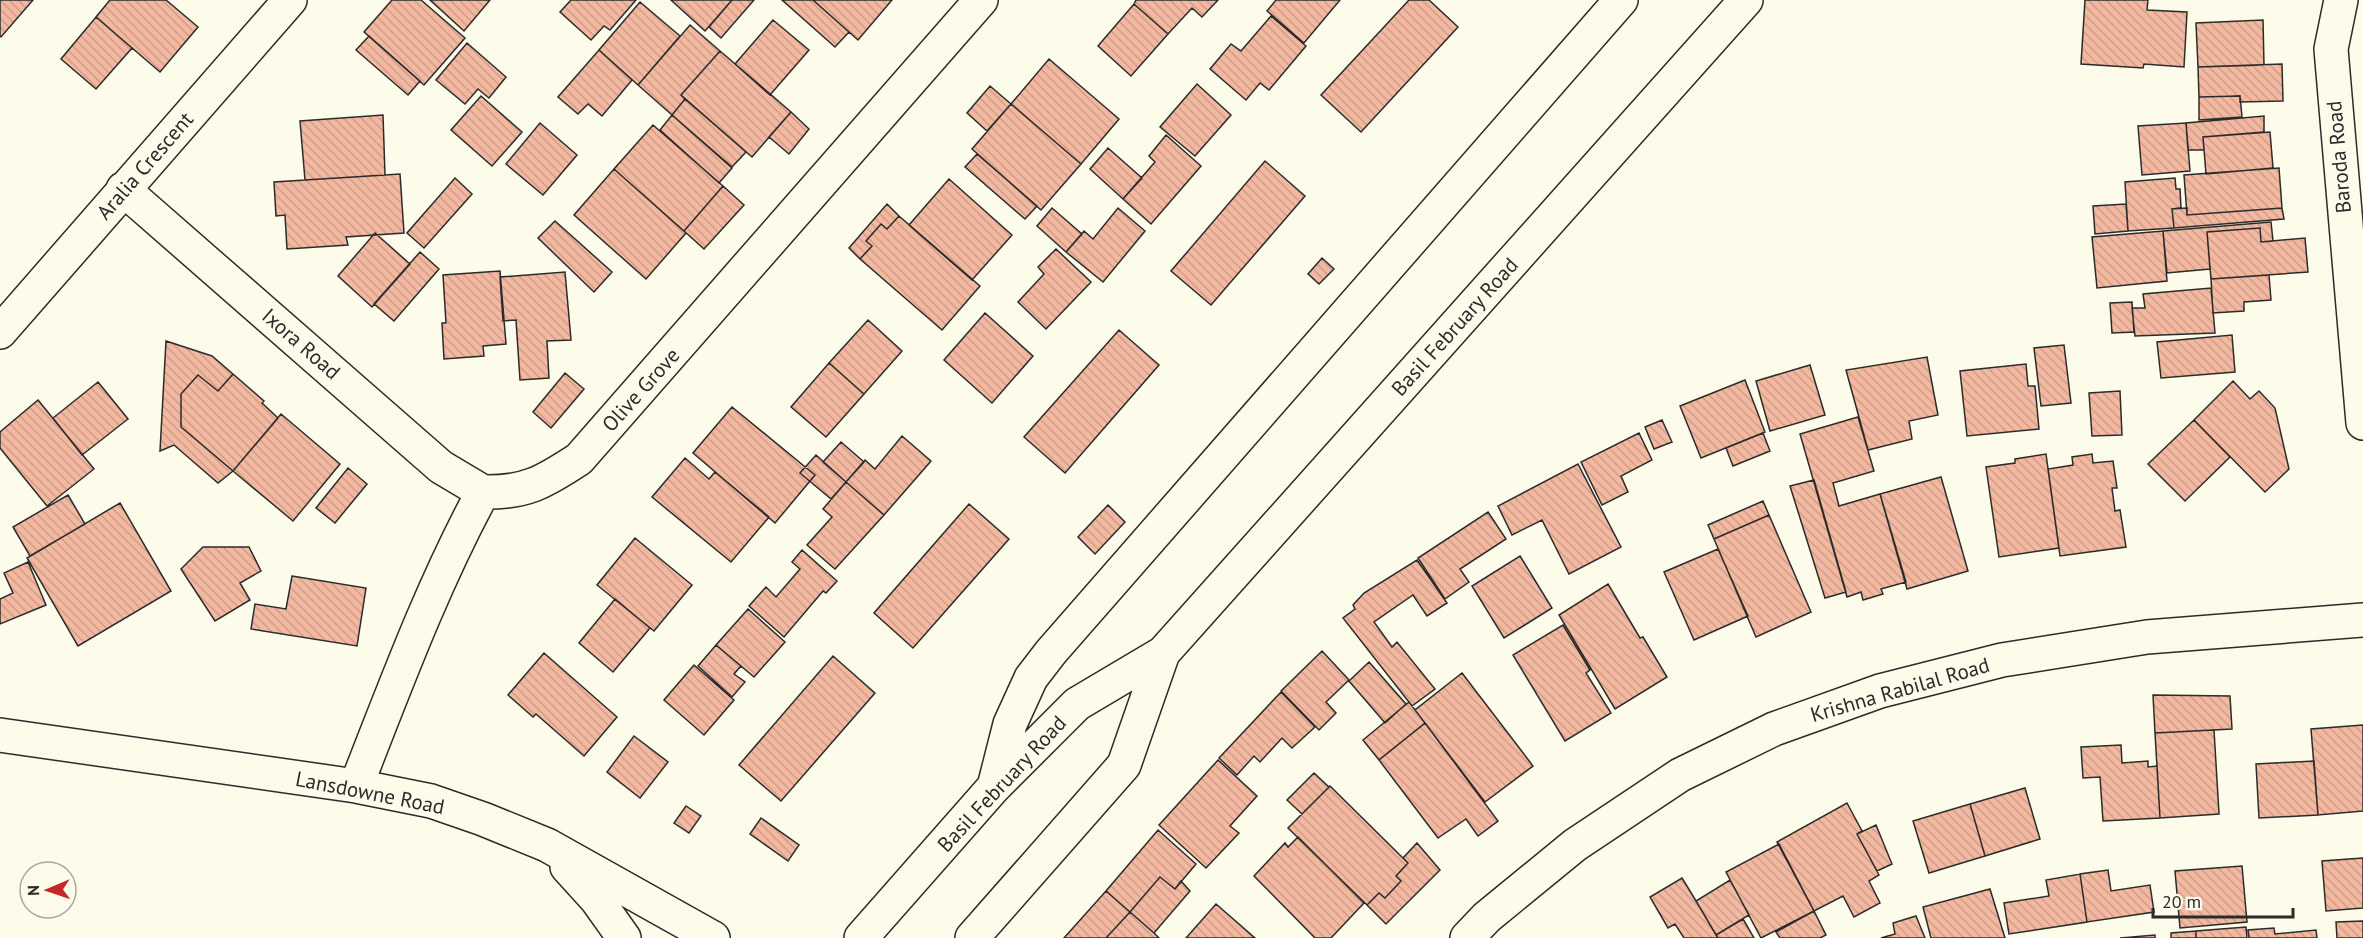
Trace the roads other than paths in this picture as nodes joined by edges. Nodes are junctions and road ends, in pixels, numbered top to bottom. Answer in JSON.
{"nodes":[{"id":1,"x":290,"y":0,"type":"edge"},
{"id":2,"x":981,"y":0,"type":"edge"},
{"id":3,"x":1620,"y":0,"type":"edge"},
{"id":4,"x":1746,"y":0,"type":"edge"},
{"id":5,"x":2341,"y":0,"type":"edge"},
{"id":6,"x":123,"y":189,"type":"junction"},
{"id":7,"x":0,"y":332,"type":"edge"},
{"id":8,"x":2363,"y":423,"type":"edge"},
{"id":9,"x":483,"y":492,"type":"junction"},
{"id":10,"x":2363,"y":620,"type":"edge"},
{"id":11,"x":1162,"y":653,"type":"junction"},
{"id":12,"x":0,"y":735,"type":"edge"},
{"id":13,"x":356,"y":786,"type":"junction"},
{"id":14,"x":993,"y":789,"type":"junction"},
{"id":15,"x":547,"y":845,"type":"junction"},
{"id":16,"x":624,"y":938,"type":"edge"},
{"id":17,"x":713,"y":938,"type":"edge"},
{"id":18,"x":861,"y":938,"type":"edge"},
{"id":19,"x":972,"y":938,"type":"edge"},
{"id":20,"x":1467,"y":938,"type":"edge"}],
"edges":[{"from":1,"to":6,"type":"street","name":"Aralia Crescent"},
{"from":2,"to":9,"type":"street","name":"Olive Grove"},
{"from":3,"to":14,"type":"street"},
{"from":4,"to":11,"type":"street","name":"Basil February Road"},
{"from":5,"to":8,"type":"street","name":"Baroda Road"},
{"from":6,"to":7,"type":"street","name":"Aralia Crescent"},
{"from":6,"to":9,"type":"street","name":"Ixora Road"},
{"from":9,"to":13,"type":"street"},
{"from":10,"to":20,"type":"street","name":"Krishna Rabilal Road"},
{"from":11,"to":14,"type":"street","name":"Basil February Road"},
{"from":11,"to":19,"type":"street","name":"Basil February Road"},
{"from":12,"to":13,"type":"street","name":"Lansdowne Road"},
{"from":13,"to":15,"type":"street","name":"Lansdowne Road"},
{"from":14,"to":18,"type":"street","name":"Basil February Road"},
{"from":15,"to":16,"type":"street"},
{"from":15,"to":17,"type":"street","name":"Lansdowne Road"}]}
